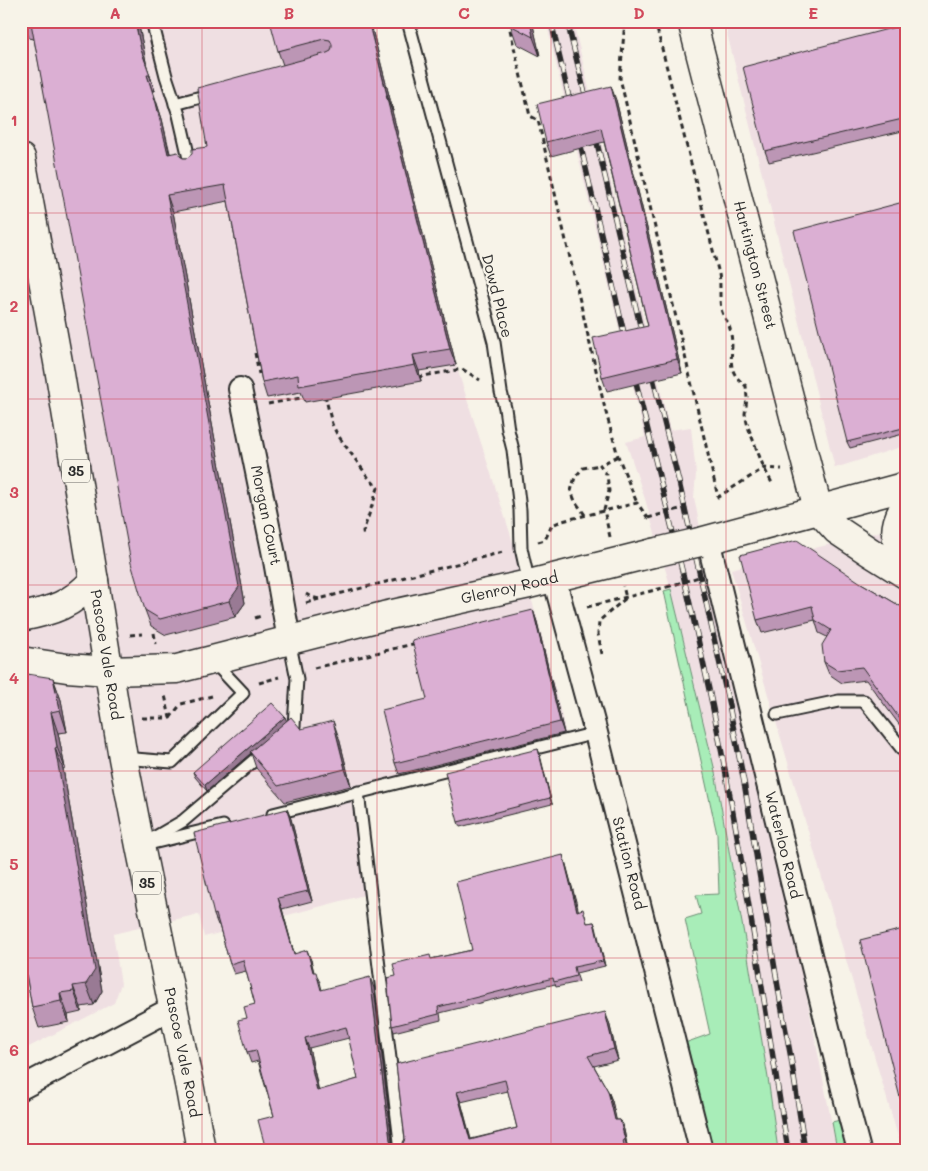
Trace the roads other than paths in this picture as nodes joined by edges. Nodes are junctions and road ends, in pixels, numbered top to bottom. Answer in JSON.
{"nodes":[{"id":1,"x":152,"y":21,"type":"edge"},
{"id":2,"x":408,"y":21,"type":"edge"},
{"id":3,"x":692,"y":21,"type":"edge"},
{"id":4,"x":221,"y":92,"type":"edge"},
{"id":5,"x":175,"y":104,"type":"junction"},
{"id":6,"x":21,"y":158,"type":"edge"},
{"id":7,"x":191,"y":167,"type":"edge"},
{"id":8,"x":240,"y":389,"type":"dead end"},
{"id":9,"x":907,"y":486,"type":"edge"},
{"id":10,"x":907,"y":503,"type":"edge"},
{"id":11,"x":818,"y":509,"type":"junction"},
{"id":12,"x":704,"y":541,"type":"junction"},
{"id":13,"x":907,"y":566,"type":"edge"},
{"id":14,"x":907,"y":575,"type":"edge"},
{"id":15,"x":94,"y":580,"type":"junction"},
{"id":16,"x":542,"y":581,"type":"junction"},
{"id":17,"x":21,"y":617,"type":"edge"},
{"id":18,"x":289,"y":640,"type":"junction"},
{"id":19,"x":212,"y":660,"type":"junction"},
{"id":20,"x":21,"y":661,"type":"edge"},
{"id":21,"x":109,"y":671,"type":"junction"},
{"id":22,"x":777,"y":714,"type":"dead end"},
{"id":23,"x":596,"y":732,"type":"junction"},
{"id":24,"x":907,"y":755,"type":"edge"},
{"id":25,"x":123,"y":758,"type":"junction"},
{"id":26,"x":358,"y":792,"type":"junction"},
{"id":27,"x":262,"y":816,"type":"edge"},
{"id":28,"x":233,"y":824,"type":"edge"},
{"id":29,"x":140,"y":846,"type":"junction"},
{"id":30,"x":173,"y":1008,"type":"junction"},
{"id":31,"x":21,"y":1088,"type":"edge"},
{"id":32,"x":201,"y":1150,"type":"edge"},
{"id":33,"x":401,"y":1150,"type":"edge"},
{"id":34,"x":701,"y":1150,"type":"edge"},
{"id":35,"x":859,"y":1150,"type":"edge"}],
"edges":[{"from":1,"to":5,"type":"lane"},
{"from":2,"to":16,"type":"lane","name":"Dowd Place"},
{"from":3,"to":11,"type":"main road","name":"Hartington Street"},
{"from":4,"to":5,"type":"lane"},
{"from":5,"to":7,"type":"lane"},
{"from":6,"to":15,"type":"main road","name":"Pascoe Vale Road","number":"35"},
{"from":8,"to":18,"type":"street","name":"Morgan Court"},
{"from":9,"to":11,"type":"main road","name":"Glenroy Road"},
{"from":10,"to":13,"type":"main road"},
{"from":11,"to":12,"type":"main road","name":"Glenroy Road"},
{"from":11,"to":14,"type":"main road"},
{"from":12,"to":16,"type":"main road","name":"Glenroy Road","bridge":true},
{"from":12,"to":35,"type":"street","name":"Waterloo Road"},
{"from":15,"to":17,"type":"main road"},
{"from":15,"to":21,"type":"main road","name":"Pascoe Vale Road","number":"35"},
{"from":16,"to":18,"type":"main road","name":"Glenroy Road"},
{"from":16,"to":23,"type":"street","name":"Station Road"},
{"from":18,"to":19,"type":"main road","name":"Glenroy Road"},
{"from":18,"to":29,"type":"lane"},
{"from":19,"to":21,"type":"main road","name":"Glenroy Road"},
{"from":19,"to":25,"type":"lane"},
{"from":20,"to":21,"type":"main road","name":"Glenroy Road"},
{"from":21,"to":25,"type":"main road","name":"Pascoe Vale Road","number":"35"},
{"from":22,"to":24,"type":"lane"},
{"from":23,"to":26,"type":"lane"},
{"from":23,"to":34,"type":"street","name":"Station Road"},
{"from":25,"to":29,"type":"main road","name":"Pascoe Vale Road","number":"35"},
{"from":26,"to":27,"type":"lane"},
{"from":26,"to":33,"type":"lane"},
{"from":28,"to":29,"type":"lane"},
{"from":29,"to":30,"type":"main road","name":"Pascoe Vale Road","number":"35"},
{"from":30,"to":31,"type":"street"},
{"from":30,"to":32,"type":"main road","name":"Pascoe Vale Road","number":"35"}]}
